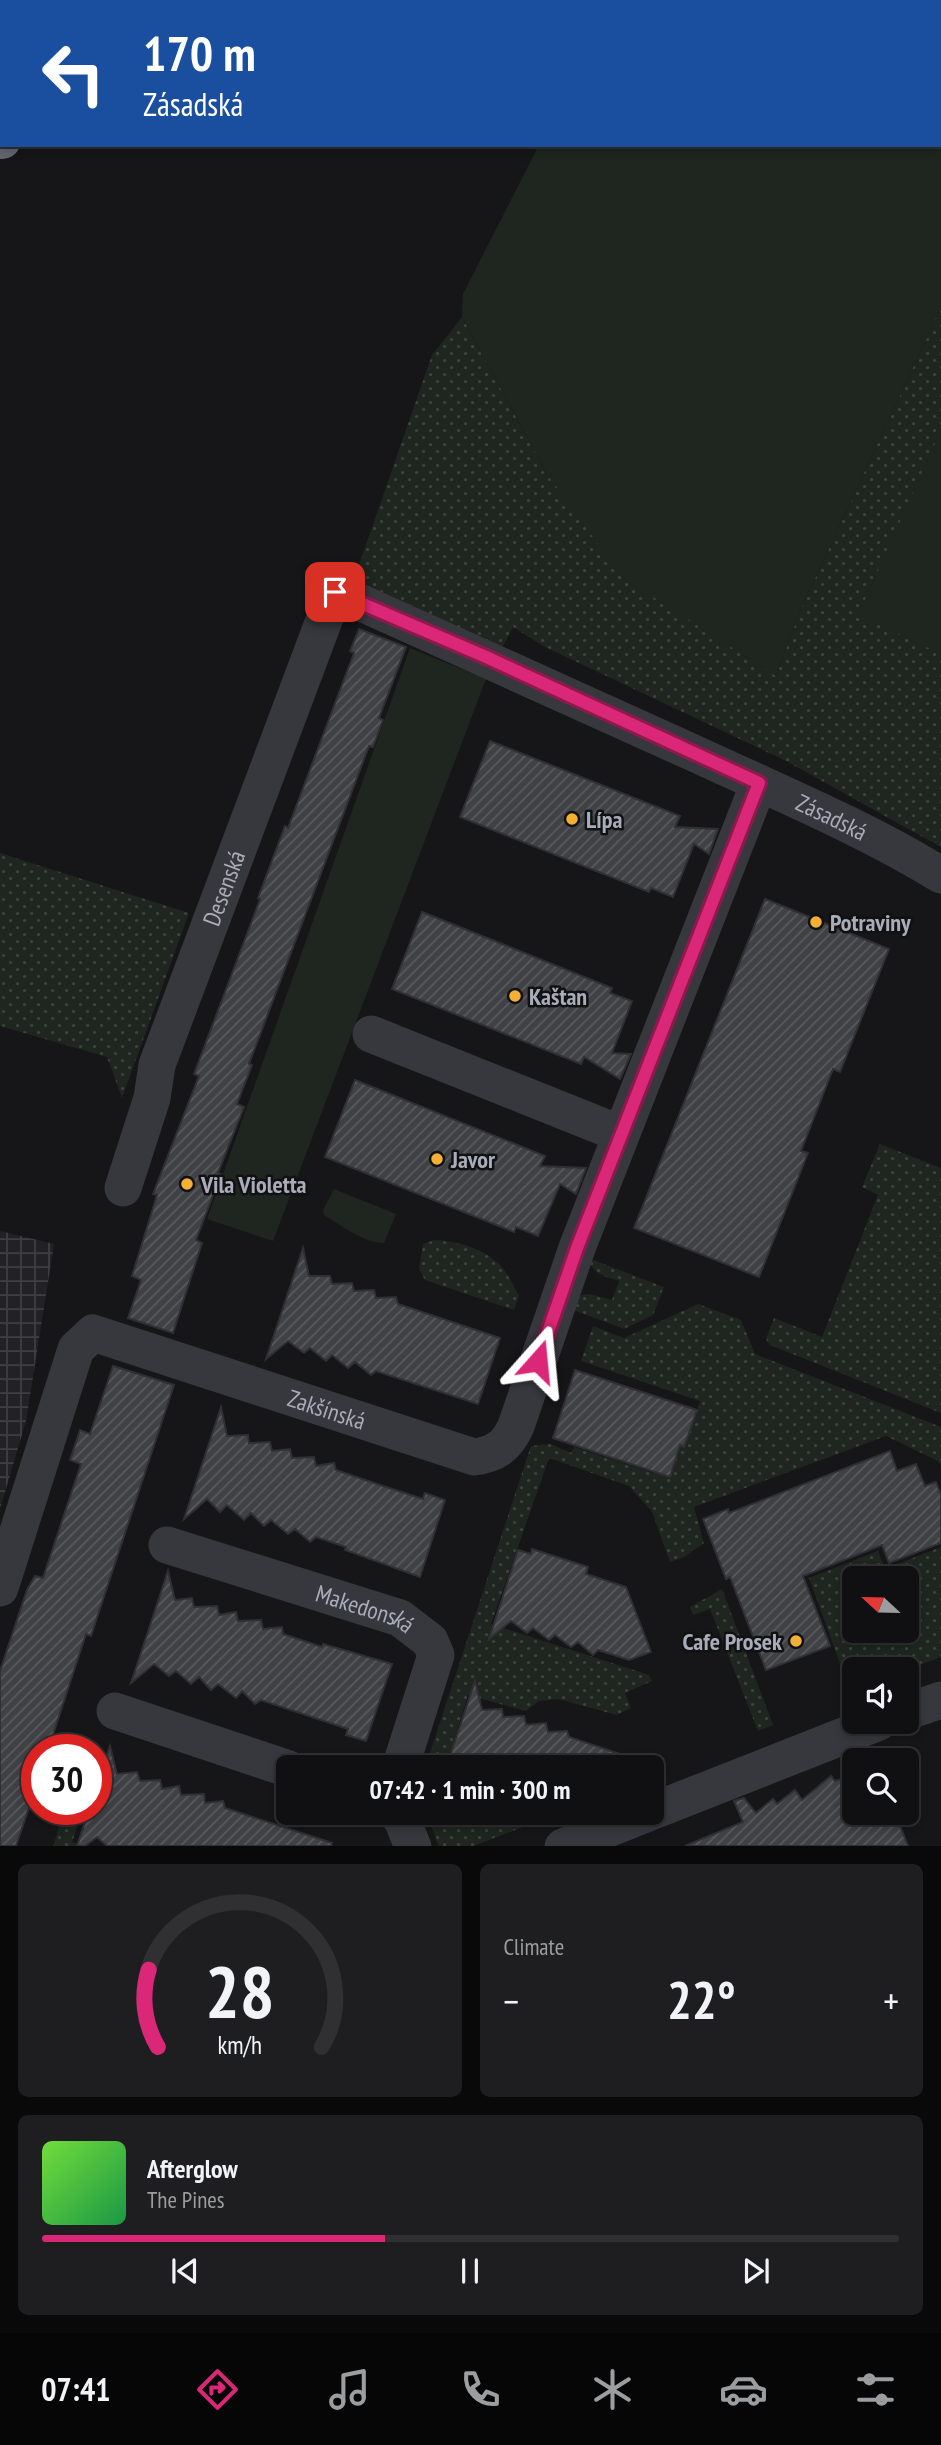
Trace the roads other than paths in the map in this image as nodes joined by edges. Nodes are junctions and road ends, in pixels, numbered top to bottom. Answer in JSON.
{"nodes":[{"id":1,"x":335,"y":592,"type":"joint"},
{"id":2,"x":759,"y":783,"type":"junction"},
{"id":3,"x":941,"y":875,"type":"edge"},
{"id":4,"x":371,"y":1034,"type":"dead end"},
{"id":5,"x":621,"y":1134,"type":"junction"},
{"id":6,"x":123,"y":1188,"type":"dead end"},
{"id":7,"x":167,"y":1545,"type":"dead end"},
{"id":8,"x":0,"y":1588,"type":"edge"},
{"id":9,"x":941,"y":1700,"type":"edge"},
{"id":10,"x":919,"y":1708,"type":"edge"},
{"id":11,"x":115,"y":1711,"type":"dead end"},
{"id":12,"x":849,"y":1734,"type":"edge"},
{"id":13,"x":404,"y":1755,"type":"edge"},
{"id":14,"x":276,"y":1765,"type":"edge"},
{"id":15,"x":664,"y":1807,"type":"edge"},
{"id":16,"x":404,"y":1825,"type":"edge"},
{"id":17,"x":617,"y":1825,"type":"edge"},
{"id":18,"x":413,"y":1846,"type":"edge"},
{"id":19,"x":562,"y":1846,"type":"edge"}],
"edges":[{"from":1,"to":2,"type":"street","name":"Zásadská"},
{"from":1,"to":6,"type":"street","name":"Desenská"},
{"from":2,"to":3,"type":"street","name":"Zásadská"},
{"from":2,"to":5,"type":"street","name":"Zakšínská"},
{"from":4,"to":5,"type":"street"},
{"from":5,"to":8,"type":"street","name":"Zakšínská"},
{"from":7,"to":13,"type":"street","name":"Makedonská"},
{"from":9,"to":10,"type":"street"},
{"from":11,"to":14,"type":"street"},
{"from":12,"to":15,"type":"street"},
{"from":16,"to":18,"type":"street"},
{"from":17,"to":19,"type":"street"}]}
